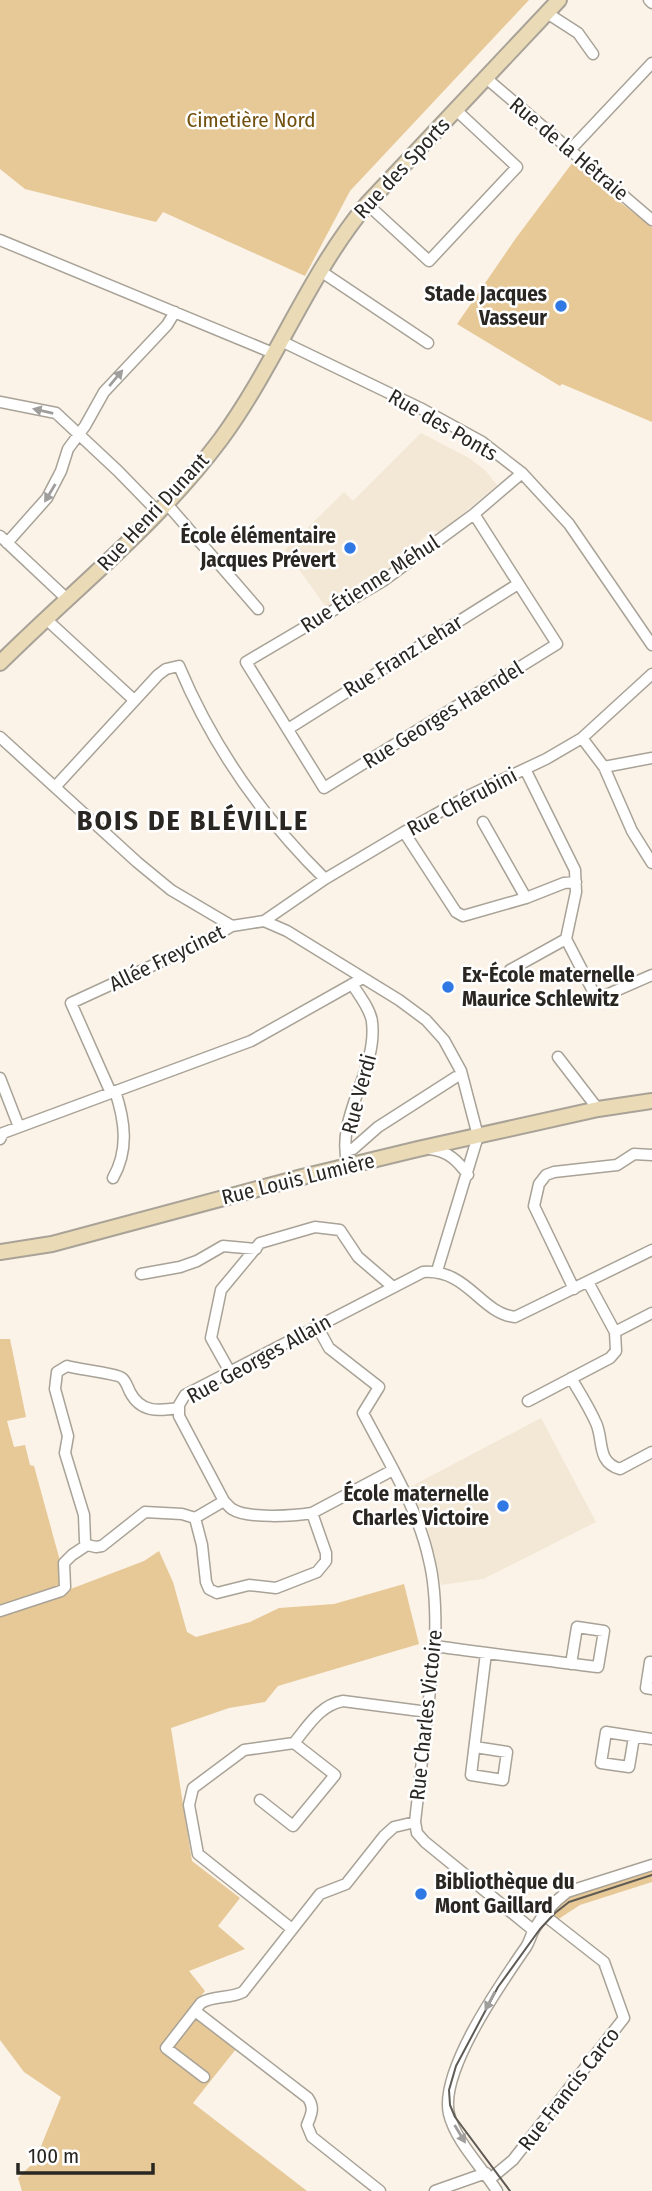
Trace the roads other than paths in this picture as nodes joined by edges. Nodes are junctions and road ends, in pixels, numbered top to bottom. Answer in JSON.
{"nodes":[{"id":1,"x":559,"y":0,"type":"edge"},
{"id":2,"x":547,"y":12,"type":"junction"},
{"id":3,"x":593,"y":54,"type":"dead end"},
{"id":4,"x":652,"y":63,"type":"edge"},
{"id":5,"x":486,"y":78,"type":"junction"},
{"id":6,"x":456,"y":110,"type":"junction"},
{"id":7,"x":571,"y":149,"type":"junction"},
{"id":8,"x":367,"y":204,"type":"junction"},
{"id":9,"x":652,"y":220,"type":"edge"},
{"id":10,"x":0,"y":240,"type":"edge"},
{"id":11,"x":319,"y":270,"type":"junction"},
{"id":12,"x":175,"y":312,"type":"junction"},
{"id":13,"x":428,"y":343,"type":"dead end"},
{"id":14,"x":277,"y":347,"type":"junction"},
{"id":15,"x":0,"y":402,"type":"edge"},
{"id":16,"x":79,"y":435,"type":"junction"},
{"id":17,"x":522,"y":472,"type":"junction"},
{"id":18,"x":163,"y":508,"type":"junction"},
{"id":19,"x":474,"y":514,"type":"junction"},
{"id":20,"x":4,"y":540,"type":"edge"},
{"id":21,"x":518,"y":584,"type":"junction"},
{"id":22,"x":67,"y":600,"type":"junction"},
{"id":23,"x":258,"y":610,"type":"dead end"},
{"id":24,"x":46,"y":619,"type":"junction"},
{"id":25,"x":652,"y":645,"type":"edge"},
{"id":26,"x":246,"y":662,"type":"joint"},
{"id":27,"x":0,"y":663,"type":"edge"},
{"id":28,"x":652,"y":674,"type":"edge"},
{"id":29,"x":134,"y":700,"type":"junction"},
{"id":30,"x":288,"y":729,"type":"junction"},
{"id":31,"x":0,"y":737,"type":"edge"},
{"id":32,"x":582,"y":738,"type":"junction"},
{"id":33,"x":652,"y":758,"type":"edge"},
{"id":34,"x":604,"y":767,"type":"junction"},
{"id":35,"x":525,"y":769,"type":"junction"},
{"id":36,"x":55,"y":787,"type":"junction"},
{"id":37,"x":483,"y":822,"type":"dead end"},
{"id":38,"x":404,"y":832,"type":"junction"},
{"id":39,"x":652,"y":863,"type":"edge"},
{"id":40,"x":325,"y":879,"type":"junction"},
{"id":41,"x":576,"y":882,"type":"junction"},
{"id":42,"x":526,"y":898,"type":"junction"},
{"id":43,"x":264,"y":921,"type":"junction"},
{"id":44,"x":232,"y":926,"type":"junction"},
{"id":45,"x":566,"y":939,"type":"junction"},
{"id":46,"x":510,"y":970,"type":"dead end"},
{"id":47,"x":652,"y":975,"type":"edge"},
{"id":48,"x":363,"y":978,"type":"junction"},
{"id":49,"x":352,"y":984,"type":"junction"},
{"id":50,"x":558,"y":1056,"type":"dead end"},
{"id":51,"x":456,"y":1077,"type":"dead end"},
{"id":52,"x":0,"y":1078,"type":"edge"},
{"id":53,"x":3,"y":1092,"type":"edge"},
{"id":54,"x":113,"y":1092,"type":"junction"},
{"id":55,"x":652,"y":1101,"type":"edge"},
{"id":56,"x":598,"y":1109,"type":"junction"},
{"id":57,"x":19,"y":1127,"type":"junction"},
{"id":58,"x":478,"y":1136,"type":"junction"},
{"id":59,"x":0,"y":1139,"type":"edge"},
{"id":60,"x":418,"y":1149,"type":"junction"},
{"id":61,"x":346,"y":1150,"type":"junction"},
{"id":62,"x":652,"y":1155,"type":"edge"},
{"id":63,"x":348,"y":1166,"type":"junction"},
{"id":64,"x":468,"y":1175,"type":"junction"},
{"id":65,"x":113,"y":1178,"type":"dead end"},
{"id":66,"x":256,"y":1248,"type":"junction"},
{"id":67,"x":652,"y":1250,"type":"edge"},
{"id":68,"x":0,"y":1252,"type":"edge"},
{"id":69,"x":437,"y":1271,"type":"junction"},
{"id":70,"x":141,"y":1274,"type":"dead end"},
{"id":71,"x":588,"y":1282,"type":"junction"},
{"id":72,"x":393,"y":1287,"type":"junction"},
{"id":73,"x":574,"y":1289,"type":"junction"},
{"id":74,"x":652,"y":1313,"type":"edge"},
{"id":75,"x":317,"y":1326,"type":"junction"},
{"id":76,"x":615,"y":1332,"type":"junction"},
{"id":77,"x":230,"y":1372,"type":"junction"},
{"id":78,"x":571,"y":1378,"type":"junction"},
{"id":79,"x":528,"y":1401,"type":"dead end"},
{"id":80,"x":179,"y":1408,"type":"junction"},
{"id":81,"x":652,"y":1452,"type":"edge"},
{"id":82,"x":393,"y":1471,"type":"junction"},
{"id":83,"x":224,"y":1501,"type":"junction"},
{"id":84,"x":312,"y":1513,"type":"junction"},
{"id":85,"x":195,"y":1518,"type":"junction"},
{"id":86,"x":88,"y":1545,"type":"junction"},
{"id":87,"x":0,"y":1611,"type":"edge"},
{"id":88,"x":435,"y":1646,"type":"junction"},
{"id":89,"x":486,"y":1653,"type":"junction"},
{"id":90,"x":652,"y":1662,"type":"edge"},
{"id":91,"x":571,"y":1664,"type":"junction"},
{"id":92,"x":652,"y":1689,"type":"edge"},
{"id":93,"x":428,"y":1712,"type":"junction"},
{"id":94,"x":634,"y":1737,"type":"dead end"},
{"id":95,"x":652,"y":1739,"type":"edge"},
{"id":96,"x":294,"y":1743,"type":"junction"},
{"id":97,"x":475,"y":1747,"type":"junction"},
{"id":98,"x":260,"y":1800,"type":"dead end"},
{"id":99,"x":415,"y":1822,"type":"junction"},
{"id":100,"x":652,"y":1865,"type":"edge"},
{"id":101,"x":544,"y":1915,"type":"junction"},
{"id":102,"x":292,"y":1929,"type":"junction"},
{"id":103,"x":533,"y":1930,"type":"junction"},
{"id":104,"x":195,"y":2011,"type":"junction"},
{"id":105,"x":204,"y":2077,"type":"dead end"},
{"id":106,"x":488,"y":2176,"type":"junction"},
{"id":107,"x":380,"y":2191,"type":"edge"},
{"id":108,"x":435,"y":2191,"type":"edge"},
{"id":109,"x":497,"y":2191,"type":"edge"}],
"edges":[{"from":1,"to":2,"type":"street","name":"Rue des Sports"},
{"from":2,"to":3,"type":"street"},
{"from":2,"to":5,"type":"street","name":"Rue des Sports"},
{"from":4,"to":7,"type":"street"},
{"from":5,"to":6,"type":"street","name":"Rue des Sports"},
{"from":5,"to":7,"type":"street","name":"Rue de la Hêtraie"},
{"from":6,"to":8,"type":"street","name":"Rue des Sports"},
{"from":6,"to":8,"type":"street"},
{"from":7,"to":9,"type":"street","name":"Rue de la Hêtraie"},
{"from":8,"to":11,"type":"street","name":"Rue des Sports"},
{"from":10,"to":12,"type":"street","name":"Rue des Ponts"},
{"from":11,"to":13,"type":"street"},
{"from":11,"to":14,"type":"street","name":"Rue des Sports"},
{"from":12,"to":14,"type":"street","name":"Rue des Ponts"},
{"from":16,"to":12,"type":"street","one_way":true},
{"from":14,"to":17,"type":"street","name":"Rue des Ponts"},
{"from":14,"to":18,"type":"street","name":"Rue Henri Dunant"},
{"from":16,"to":15,"type":"street","one_way":true},
{"from":16,"to":18,"type":"street"},
{"from":16,"to":20,"type":"street","one_way":true},
{"from":17,"to":19,"type":"street","name":"Rue Étienne Méhul"},
{"from":17,"to":25,"type":"street","name":"Rue des Ponts"},
{"from":18,"to":22,"type":"street","name":"Rue Henri Dunant"},
{"from":18,"to":23,"type":"street"},
{"from":19,"to":21,"type":"street","name":"Rue Georges Haendel"},
{"from":19,"to":26,"type":"street","name":"Rue Étienne Méhul"},
{"from":20,"to":22,"type":"street"},
{"from":21,"to":30,"type":"street","name":"Rue Franz Lehar"},
{"from":21,"to":30,"type":"street","name":"Rue Georges Haendel"},
{"from":22,"to":24,"type":"street","name":"Rue Henri Dunant"},
{"from":24,"to":27,"type":"street","name":"Rue Henri Dunant"},
{"from":24,"to":29,"type":"street"},
{"from":26,"to":30,"type":"street","name":"Rue Georges Haendel"},
{"from":28,"to":32,"type":"street","name":"Rue Chérubini"},
{"from":29,"to":36,"type":"street"},
{"from":29,"to":40,"type":"street"},
{"from":31,"to":36,"type":"street"},
{"from":32,"to":34,"type":"street"},
{"from":32,"to":35,"type":"street","name":"Rue Chérubini"},
{"from":33,"to":34,"type":"street"},
{"from":34,"to":39,"type":"street"},
{"from":35,"to":38,"type":"street","name":"Rue Chérubini"},
{"from":35,"to":41,"type":"street"},
{"from":36,"to":44,"type":"street"},
{"from":37,"to":42,"type":"street"},
{"from":38,"to":40,"type":"street","name":"Rue Chérubini"},
{"from":38,"to":42,"type":"street"},
{"from":40,"to":43,"type":"street","name":"Rue Chérubini"},
{"from":41,"to":42,"type":"street"},
{"from":41,"to":45,"type":"street"},
{"from":43,"to":44,"type":"street","name":"Allée Freycinet"},
{"from":43,"to":48,"type":"street"},
{"from":44,"to":54,"type":"street","name":"Allée Freycinet"},
{"from":45,"to":46,"type":"street"},
{"from":45,"to":47,"type":"street"},
{"from":48,"to":49,"type":"street"},
{"from":48,"to":58,"type":"street"},
{"from":49,"to":54,"type":"street"},
{"from":49,"to":61,"type":"street","name":"Rue Verdi"},
{"from":50,"to":56,"type":"street"},
{"from":51,"to":61,"type":"street"},
{"from":52,"to":53,"type":"street"},
{"from":53,"to":57,"type":"street"},
{"from":54,"to":57,"type":"street"},
{"from":54,"to":65,"type":"street"},
{"from":55,"to":56,"type":"street","name":"Rue Louis Lumière"},
{"from":56,"to":58,"type":"street","name":"Rue Louis Lumière"},
{"from":57,"to":59,"type":"street"},
{"from":58,"to":60,"type":"street","name":"Rue Louis Lumière"},
{"from":58,"to":64,"type":"street"},
{"from":60,"to":63,"type":"street","name":"Rue Louis Lumière"},
{"from":60,"to":64,"type":"street"},
{"from":61,"to":63,"type":"street","name":"Rue Verdi"},
{"from":62,"to":73,"type":"street"},
{"from":63,"to":68,"type":"street","name":"Rue Louis Lumière"},
{"from":64,"to":69,"type":"street"},
{"from":66,"to":70,"type":"street"},
{"from":66,"to":72,"type":"street"},
{"from":66,"to":77,"type":"street"},
{"from":67,"to":71,"type":"street"},
{"from":69,"to":72,"type":"street","name":"Rue Georges Allain"},
{"from":69,"to":73,"type":"street"},
{"from":71,"to":73,"type":"street"},
{"from":71,"to":76,"type":"street"},
{"from":72,"to":75,"type":"street","name":"Rue Georges Allain"},
{"from":74,"to":76,"type":"street"},
{"from":75,"to":77,"type":"street","name":"Rue Georges Allain"},
{"from":75,"to":82,"type":"street","name":"Rue Charles Victoire"},
{"from":76,"to":78,"type":"street"},
{"from":77,"to":80,"type":"street","name":"Rue Georges Allain"},
{"from":78,"to":79,"type":"street"},
{"from":78,"to":81,"type":"street"},
{"from":80,"to":83,"type":"street","name":"Rue Georges Allain"},
{"from":80,"to":86,"type":"street"},
{"from":82,"to":84,"type":"street"},
{"from":82,"to":88,"type":"street","name":"Rue Charles Victoire"},
{"from":83,"to":84,"type":"street"},
{"from":83,"to":85,"type":"street"},
{"from":84,"to":85,"type":"street"},
{"from":85,"to":86,"type":"street"},
{"from":86,"to":87,"type":"street"},
{"from":88,"to":89,"type":"street"},
{"from":88,"to":93,"type":"street","name":"Rue Charles Victoire"},
{"from":89,"to":91,"type":"street"},
{"from":89,"to":97,"type":"street"},
{"from":90,"to":92,"type":"street"},
{"from":91,"to":91,"type":"street"},
{"from":93,"to":96,"type":"street"},
{"from":93,"to":99,"type":"street","name":"Rue Charles Victoire"},
{"from":94,"to":95,"type":"street"},
{"from":96,"to":98,"type":"street"},
{"from":96,"to":102,"type":"street"},
{"from":97,"to":97,"type":"street"},
{"from":99,"to":102,"type":"street"},
{"from":99,"to":103,"type":"street","name":"Rue Charles Victoire"},
{"from":100,"to":101,"type":"street"},
{"from":101,"to":103,"type":"street"},
{"from":101,"to":106,"type":"street","name":"Rue Francis Carco"},
{"from":102,"to":104,"type":"street"},
{"from":103,"to":106,"type":"street","one_way":true},
{"from":104,"to":105,"type":"street"},
{"from":104,"to":107,"type":"street"},
{"from":106,"to":108,"type":"street"},
{"from":106,"to":109,"type":"street"}]}
